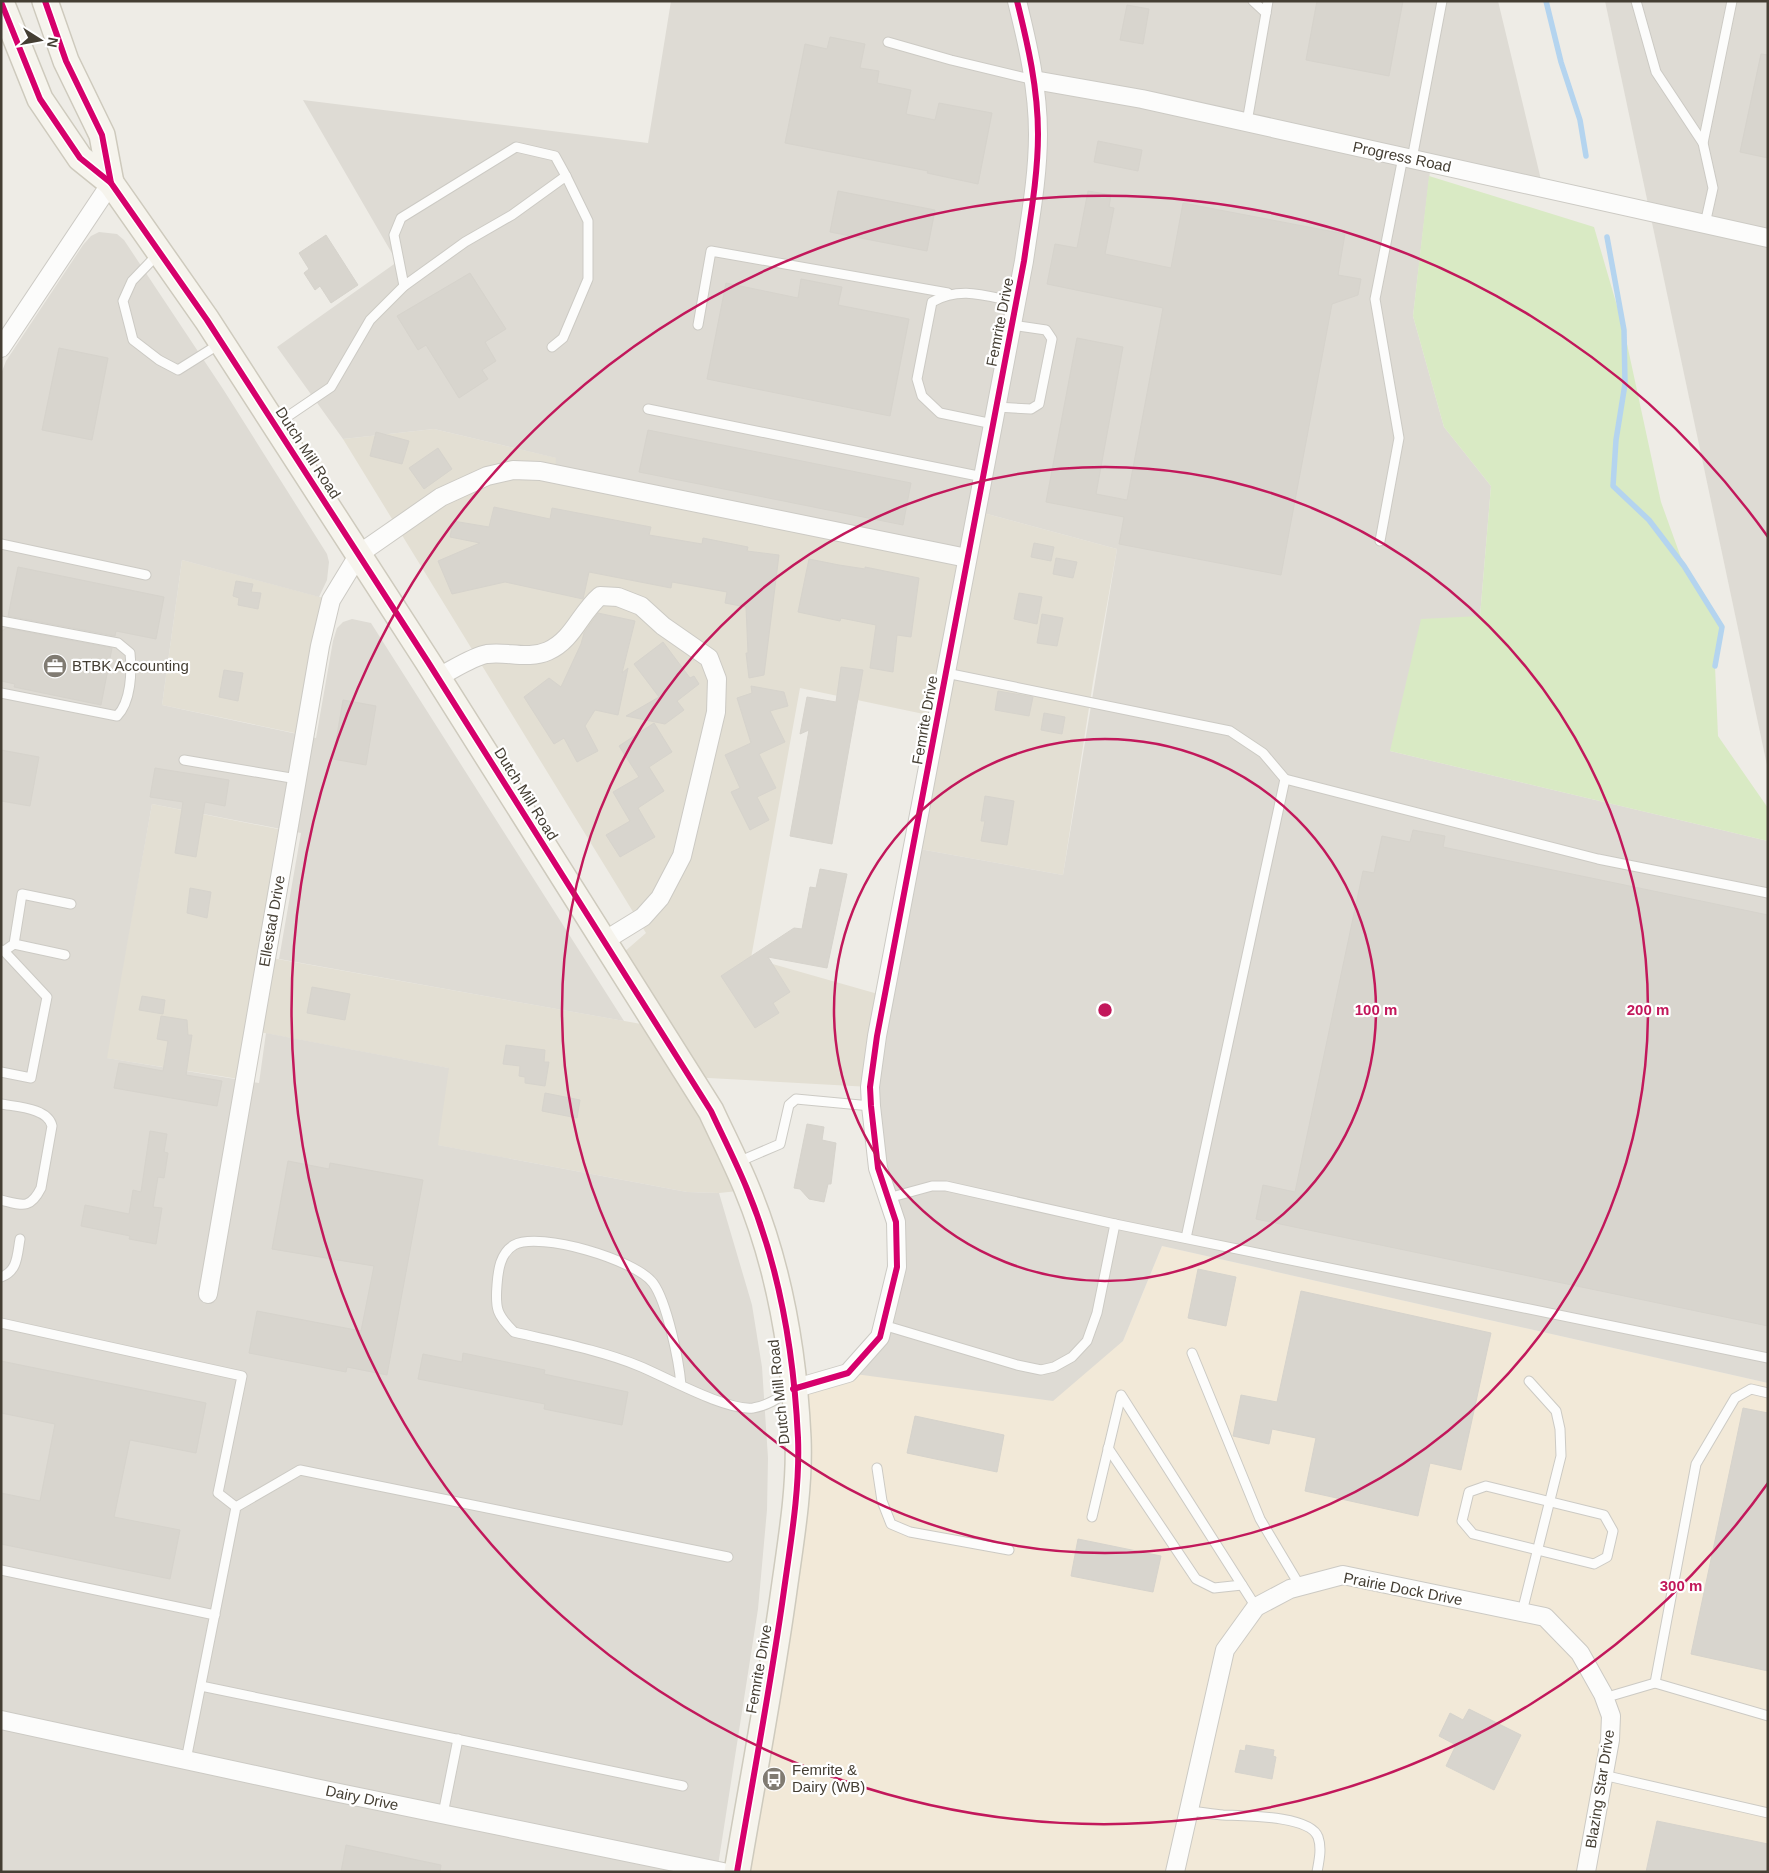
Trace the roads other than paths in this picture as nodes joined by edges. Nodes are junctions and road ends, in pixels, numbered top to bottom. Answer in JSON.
{"nodes":[{"id":1,"x":45,"y":1,"type":"edge"},
{"id":2,"x":1017,"y":1,"type":"edge"},
{"id":3,"x":1253,"y":1,"type":"edge"},
{"id":4,"x":1268,"y":1,"type":"edge"},
{"id":5,"x":1442,"y":1,"type":"edge"},
{"id":6,"x":1636,"y":1,"type":"edge"},
{"id":7,"x":1732,"y":1,"type":"edge"},
{"id":8,"x":1,"y":2,"type":"edge"},
{"id":9,"x":1266,"y":14,"type":"junction"},
{"id":10,"x":888,"y":42,"type":"dead end"},
{"id":11,"x":1034,"y":80,"type":"junction"},
{"id":12,"x":1247,"y":122,"type":"junction"},
{"id":13,"x":1703,"y":143,"type":"junction"},
{"id":14,"x":1407,"y":158,"type":"junction"},
{"id":15,"x":566,"y":176,"type":"junction"},
{"id":16,"x":111,"y":183,"type":"junction"},
{"id":17,"x":1705,"y":224,"type":"junction"},
{"id":18,"x":1768,"y":238,"type":"edge"},
{"id":19,"x":160,"y":252,"type":"junction"},
{"id":20,"x":404,"y":286,"type":"junction"},
{"id":21,"x":948,"y":293,"type":"junction"},
{"id":22,"x":1016,"y":302,"type":"junction"},
{"id":23,"x":698,"y":325,"type":"dead end"},
{"id":24,"x":1012,"y":325,"type":"junction"},
{"id":25,"x":222,"y":343,"type":"junction"},
{"id":26,"x":2,"y":344,"type":"edge"},
{"id":27,"x":552,"y":347,"type":"dead end"},
{"id":28,"x":648,"y":409,"type":"dead end"},
{"id":29,"x":994,"y":416,"type":"junction"},
{"id":30,"x":275,"y":425,"type":"junction"},
{"id":31,"x":982,"y":477,"type":"junction"},
{"id":32,"x":1380,"y":541,"type":"dead end"},
{"id":33,"x":1,"y":544,"type":"edge"},
{"id":34,"x":358,"y":554,"type":"junction"},
{"id":35,"x":967,"y":558,"type":"junction"},
{"id":36,"x":146,"y":575,"type":"dead end"},
{"id":37,"x":1,"y":622,"type":"edge"},
{"id":38,"x":946,"y":673,"type":"junction"},
{"id":39,"x":438,"y":677,"type":"junction"},
{"id":40,"x":1,"y":693,"type":"edge"},
{"id":41,"x":184,"y":760,"type":"dead end"},
{"id":42,"x":297,"y":779,"type":"junction"},
{"id":43,"x":1285,"y":780,"type":"junction"},
{"id":44,"x":1768,"y":893,"type":"edge"},
{"id":45,"x":71,"y":904,"type":"dead end"},
{"id":46,"x":604,"y":941,"type":"junction"},
{"id":47,"x":14,"y":944,"type":"junction"},
{"id":48,"x":3,"y":950,"type":"edge"},
{"id":49,"x":64,"y":955,"type":"dead end"},
{"id":50,"x":1,"y":1072,"type":"edge"},
{"id":51,"x":871,"y":1106,"type":"junction"},
{"id":52,"x":2,"y":1107,"type":"edge"},
{"id":53,"x":735,"y":1163,"type":"junction"},
{"id":54,"x":888,"y":1198,"type":"junction"},
{"id":55,"x":1,"y":1200,"type":"edge"},
{"id":56,"x":1115,"y":1224,"type":"junction"},
{"id":57,"x":1186,"y":1238,"type":"junction"},
{"id":58,"x":20,"y":1239,"type":"dead end"},
{"id":59,"x":1,"y":1277,"type":"edge"},
{"id":60,"x":208,"y":1294,"type":"dead end"},
{"id":61,"x":1,"y":1323,"type":"edge"},
{"id":62,"x":883,"y":1325,"type":"junction"},
{"id":63,"x":1192,"y":1354,"type":"dead end"},
{"id":64,"x":1768,"y":1358,"type":"edge"},
{"id":65,"x":1529,"y":1381,"type":"dead end"},
{"id":66,"x":681,"y":1385,"type":"junction"},
{"id":67,"x":793,"y":1388,"type":"junction"},
{"id":68,"x":1768,"y":1393,"type":"edge"},
{"id":69,"x":1108,"y":1448,"type":"junction"},
{"id":70,"x":877,"y":1468,"type":"dead end"},
{"id":71,"x":798,"y":1469,"type":"joint"},
{"id":72,"x":1549,"y":1502,"type":"junction"},
{"id":73,"x":236,"y":1508,"type":"junction"},
{"id":74,"x":1092,"y":1517,"type":"dead end"},
{"id":75,"x":1008,"y":1550,"type":"dead end"},
{"id":76,"x":1537,"y":1550,"type":"junction"},
{"id":77,"x":728,"y":1558,"type":"dead end"},
{"id":78,"x":1,"y":1570,"type":"edge"},
{"id":79,"x":1242,"y":1585,"type":"junction"},
{"id":80,"x":1300,"y":1586,"type":"junction"},
{"id":81,"x":1256,"y":1607,"type":"junction"},
{"id":82,"x":1522,"y":1612,"type":"junction"},
{"id":83,"x":215,"y":1614,"type":"junction"},
{"id":84,"x":1580,"y":1653,"type":"joint"},
{"id":85,"x":1655,"y":1683,"type":"junction"},
{"id":86,"x":200,"y":1686,"type":"junction"},
{"id":87,"x":1604,"y":1698,"type":"junction"},
{"id":88,"x":1768,"y":1716,"type":"edge"},
{"id":89,"x":1,"y":1720,"type":"edge"},
{"id":90,"x":458,"y":1739,"type":"junction"},
{"id":91,"x":186,"y":1760,"type":"junction"},
{"id":92,"x":1603,"y":1775,"type":"junction"},
{"id":93,"x":684,"y":1786,"type":"dead end"},
{"id":94,"x":1189,"y":1811,"type":"junction"},
{"id":95,"x":1768,"y":1813,"type":"edge"},
{"id":96,"x":443,"y":1814,"type":"junction"},
{"id":97,"x":723,"y":1872,"type":"edge"},
{"id":98,"x":737,"y":1872,"type":"edge"},
{"id":99,"x":1175,"y":1872,"type":"edge"},
{"id":100,"x":1317,"y":1872,"type":"edge"},
{"id":101,"x":1586,"y":1872,"type":"edge"}],
"edges":[{"from":1,"to":16,"type":"street"},
{"from":2,"to":11,"type":"street","name":"Femrite Drive"},
{"from":3,"to":9,"type":"lane"},
{"from":4,"to":9,"type":"lane"},
{"from":5,"to":14,"type":"lane"},
{"from":6,"to":13,"type":"lane"},
{"from":7,"to":13,"type":"lane"},
{"from":8,"to":16,"type":"street"},
{"from":9,"to":12,"type":"lane"},
{"from":10,"to":11,"type":"lane"},
{"from":11,"to":12,"type":"street","name":"Progress Road"},
{"from":11,"to":22,"type":"street","name":"Femrite Drive"},
{"from":12,"to":14,"type":"street","name":"Progress Road"},
{"from":13,"to":17,"type":"lane"},
{"from":14,"to":17,"type":"street","name":"Progress Road"},
{"from":14,"to":32,"type":"lane"},
{"from":15,"to":20,"type":"lane"},
{"from":15,"to":20,"type":"lane"},
{"from":15,"to":27,"type":"lane"},
{"from":16,"to":19,"type":"street","name":"Dutch Mill Road"},
{"from":16,"to":26,"type":"street"},
{"from":17,"to":18,"type":"street","name":"Progress Road"},
{"from":19,"to":25,"type":"street","name":"Dutch Mill Road"},
{"from":19,"to":25,"type":"lane"},
{"from":20,"to":30,"type":"lane"},
{"from":21,"to":22,"type":"lane"},
{"from":21,"to":23,"type":"lane"},
{"from":21,"to":29,"type":"lane"},
{"from":22,"to":24,"type":"street","name":"Femrite Drive"},
{"from":24,"to":29,"type":"street","name":"Femrite Drive"},
{"from":24,"to":29,"type":"lane"},
{"from":25,"to":30,"type":"street","name":"Dutch Mill Road"},
{"from":28,"to":31,"type":"lane"},
{"from":29,"to":31,"type":"street","name":"Femrite Drive"},
{"from":30,"to":34,"type":"street","name":"Dutch Mill Road"},
{"from":31,"to":35,"type":"street","name":"Femrite Drive"},
{"from":33,"to":36,"type":"lane"},
{"from":34,"to":35,"type":"street"},
{"from":34,"to":39,"type":"street","name":"Dutch Mill Road"},
{"from":34,"to":42,"type":"street","name":"Ellestad Drive"},
{"from":35,"to":38,"type":"street","name":"Femrite Drive"},
{"from":37,"to":40,"type":"lane"},
{"from":38,"to":43,"type":"lane"},
{"from":38,"to":51,"type":"street","name":"Femrite Drive"},
{"from":39,"to":46,"type":"street","name":"Dutch Mill Road"},
{"from":39,"to":46,"type":"street"},
{"from":41,"to":42,"type":"lane"},
{"from":42,"to":60,"type":"street","name":"Ellestad Drive"},
{"from":43,"to":44,"type":"lane"},
{"from":43,"to":57,"type":"lane"},
{"from":45,"to":47,"type":"lane"},
{"from":46,"to":53,"type":"street","name":"Dutch Mill Road"},
{"from":47,"to":48,"type":"lane"},
{"from":47,"to":49,"type":"lane"},
{"from":48,"to":50,"type":"lane"},
{"from":51,"to":53,"type":"lane"},
{"from":51,"to":54,"type":"street","name":"Femrite Drive"},
{"from":52,"to":55,"type":"lane"},
{"from":53,"to":67,"type":"street","name":"Dutch Mill Road"},
{"from":54,"to":56,"type":"lane"},
{"from":54,"to":62,"type":"street","name":"Femrite Drive"},
{"from":56,"to":57,"type":"lane"},
{"from":56,"to":62,"type":"lane"},
{"from":57,"to":64,"type":"lane"},
{"from":58,"to":59,"type":"lane"},
{"from":61,"to":73,"type":"lane"},
{"from":62,"to":67,"type":"street","name":"Femrite Drive"},
{"from":63,"to":80,"type":"lane"},
{"from":65,"to":72,"type":"lane"},
{"from":66,"to":66,"type":"lane"},
{"from":66,"to":67,"type":"lane"},
{"from":67,"to":71,"type":"street","name":"Dutch Mill Road"},
{"from":68,"to":85,"type":"lane"},
{"from":69,"to":74,"type":"lane"},
{"from":69,"to":79,"type":"lane"},
{"from":69,"to":79,"type":"lane"},
{"from":70,"to":75,"type":"lane"},
{"from":71,"to":98,"type":"street","name":"Femrite Drive"},
{"from":72,"to":76,"type":"lane"},
{"from":72,"to":76,"type":"lane"},
{"from":72,"to":76,"type":"lane"},
{"from":73,"to":77,"type":"lane"},
{"from":73,"to":83,"type":"lane"},
{"from":76,"to":82,"type":"lane"},
{"from":78,"to":83,"type":"lane"},
{"from":79,"to":81,"type":"lane"},
{"from":80,"to":81,"type":"street","name":"Prairie Dock Drive"},
{"from":80,"to":82,"type":"street","name":"Prairie Dock Drive"},
{"from":81,"to":94,"type":"street","name":"Prairie Dock Drive"},
{"from":82,"to":84,"type":"street","name":"Prairie Dock Drive"},
{"from":83,"to":86,"type":"lane"},
{"from":84,"to":87,"type":"street","name":"Blazing Star Drive"},
{"from":85,"to":87,"type":"lane"},
{"from":85,"to":88,"type":"lane"},
{"from":86,"to":90,"type":"lane"},
{"from":86,"to":91,"type":"lane"},
{"from":87,"to":92,"type":"street","name":"Blazing Star Drive"},
{"from":89,"to":91,"type":"street","name":"Dairy Drive"},
{"from":90,"to":93,"type":"lane"},
{"from":90,"to":96,"type":"lane"},
{"from":91,"to":96,"type":"street","name":"Dairy Drive"},
{"from":92,"to":95,"type":"lane"},
{"from":92,"to":101,"type":"street","name":"Blazing Star Drive"},
{"from":94,"to":99,"type":"street","name":"Prairie Dock Drive"},
{"from":94,"to":100,"type":"lane"},
{"from":96,"to":97,"type":"street","name":"Dairy Drive"}]}
